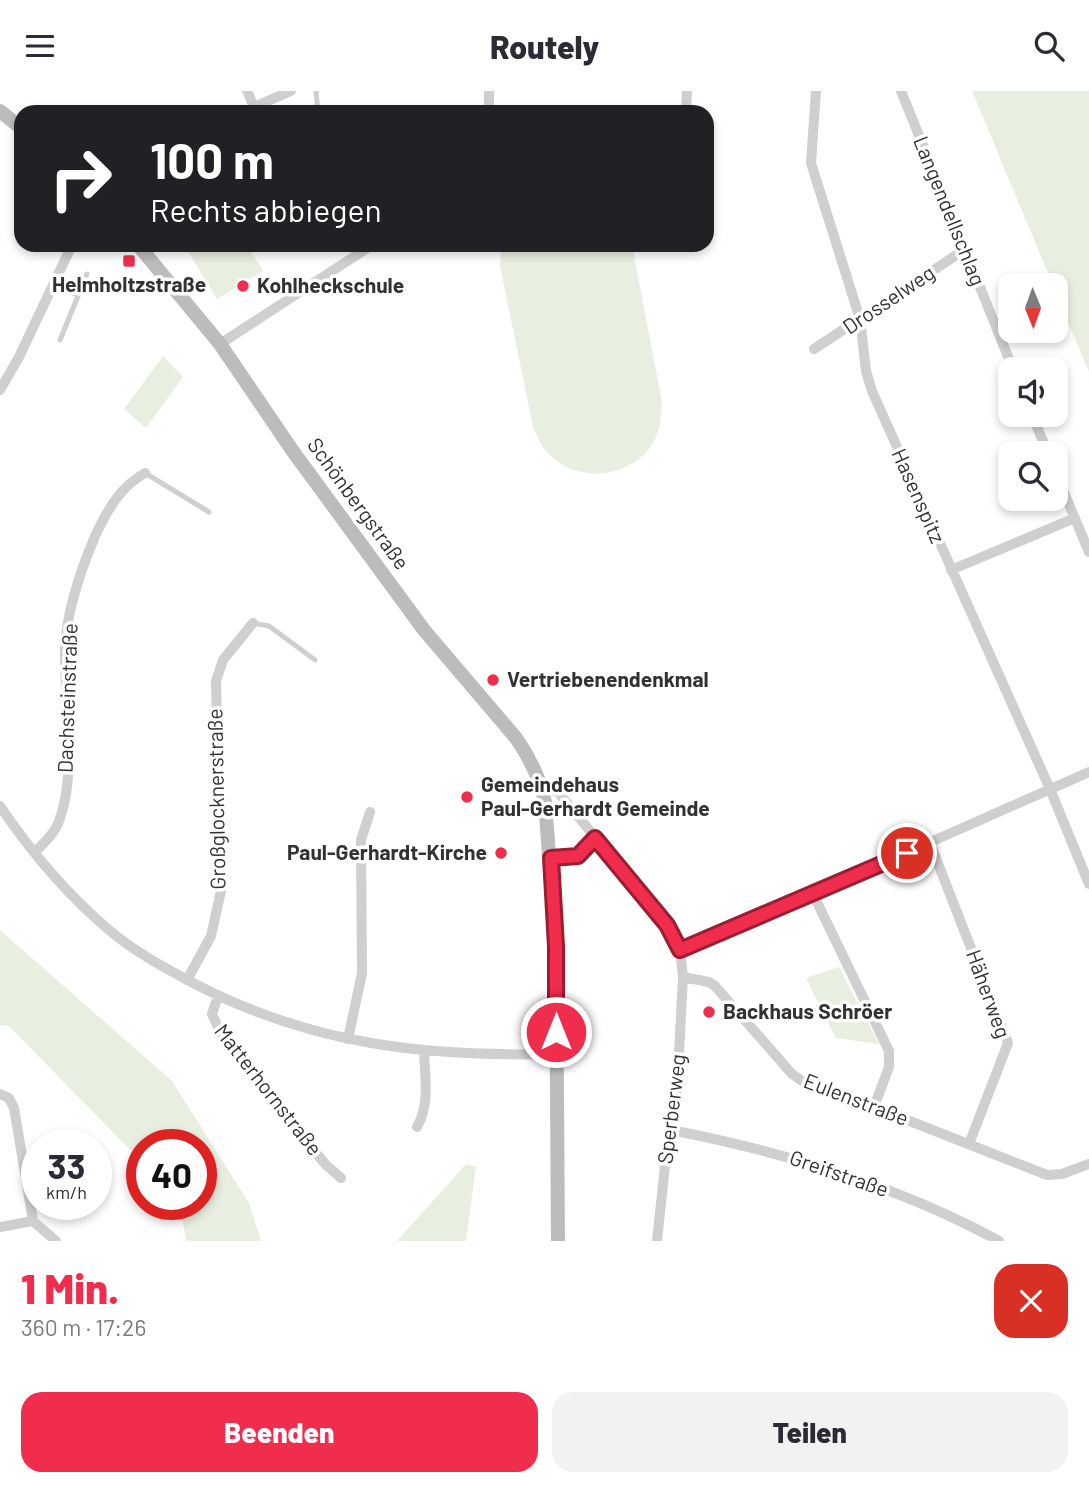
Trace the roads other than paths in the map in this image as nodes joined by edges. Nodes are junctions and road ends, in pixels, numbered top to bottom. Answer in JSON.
{"nodes":[{"id":1,"x":291,"y":91,"type":"edge"},
{"id":2,"x":816,"y":91,"type":"edge"},
{"id":3,"x":901,"y":91,"type":"edge"},
{"id":4,"x":270,"y":95,"type":"edge"},
{"id":5,"x":255,"y":105,"type":"edge"},
{"id":6,"x":0,"y":111,"type":"edge"},
{"id":7,"x":14,"y":122,"type":"edge"},
{"id":8,"x":964,"y":250,"type":"junction"},
{"id":9,"x":69,"y":252,"type":"edge"},
{"id":10,"x":144,"y":252,"type":"edge"},
{"id":11,"x":361,"y":252,"type":"edge"},
{"id":12,"x":88,"y":274,"type":"dead end"},
{"id":13,"x":52,"y":286,"type":"junction"},
{"id":14,"x":77,"y":295,"type":"junction"},
{"id":15,"x":860,"y":319,"type":"junction"},
{"id":16,"x":60,"y":340,"type":"dead end"},
{"id":17,"x":219,"y":344,"type":"junction"},
{"id":18,"x":814,"y":349,"type":"dead end"},
{"id":19,"x":1008,"y":357,"type":"edge"},
{"id":20,"x":0,"y":390,"type":"edge"},
{"id":21,"x":145,"y":473,"type":"joint"},
{"id":22,"x":1068,"y":502,"type":"edge"},
{"id":23,"x":209,"y":512,"type":"dead end"},
{"id":24,"x":1075,"y":518,"type":"junction"},
{"id":25,"x":1089,"y":552,"type":"edge"},
{"id":26,"x":951,"y":570,"type":"junction"},
{"id":27,"x":253,"y":623,"type":"joint"},
{"id":28,"x":316,"y":660,"type":"dead end"},
{"id":29,"x":1089,"y":772,"type":"edge"},
{"id":30,"x":542,"y":787,"type":"junction"},
{"id":31,"x":1050,"y":789,"type":"junction"},
{"id":32,"x":0,"y":806,"type":"edge"},
{"id":33,"x":370,"y":812,"type":"dead end"},
{"id":34,"x":595,"y":838,"type":"junction"},
{"id":35,"x":930,"y":843,"type":"junction"},
{"id":36,"x":35,"y":852,"type":"junction"},
{"id":37,"x":551,"y":858,"type":"junction"},
{"id":38,"x":1089,"y":884,"type":"edge"},
{"id":39,"x":813,"y":894,"type":"junction"},
{"id":40,"x":680,"y":950,"type":"junction"},
{"id":41,"x":683,"y":977,"type":"junction"},
{"id":42,"x":187,"y":980,"type":"junction"},
{"id":43,"x":218,"y":996,"type":"junction"},
{"id":44,"x":348,"y":1039,"type":"junction"},
{"id":45,"x":424,"y":1051,"type":"junction"},
{"id":46,"x":557,"y":1054,"type":"junction"},
{"id":47,"x":0,"y":1094,"type":"edge"},
{"id":48,"x":874,"y":1107,"type":"junction"},
{"id":49,"x":417,"y":1127,"type":"dead end"},
{"id":50,"x":671,"y":1130,"type":"junction"},
{"id":51,"x":969,"y":1144,"type":"junction"},
{"id":52,"x":1089,"y":1164,"type":"edge"},
{"id":53,"x":341,"y":1178,"type":"dead end"},
{"id":54,"x":33,"y":1221,"type":"junction"},
{"id":55,"x":0,"y":1227,"type":"edge"},
{"id":56,"x":56,"y":1241,"type":"edge"},
{"id":57,"x":558,"y":1241,"type":"edge"},
{"id":58,"x":657,"y":1241,"type":"edge"},
{"id":59,"x":999,"y":1241,"type":"edge"}],
"edges":[{"from":1,"to":4,"type":"street"},
{"from":2,"to":15,"type":"street","name":"Hasenspitz"},
{"from":3,"to":8,"type":"street","name":"Langendellschlag"},
{"from":4,"to":5,"type":"street"},
{"from":6,"to":7,"type":"street"},
{"from":8,"to":15,"type":"street","name":"Drosselweg"},
{"from":8,"to":19,"type":"street","name":"Langendellschlag"},
{"from":9,"to":13,"type":"street"},
{"from":10,"to":17,"type":"street","name":"Schönbergstraße"},
{"from":11,"to":17,"type":"street"},
{"from":12,"to":14,"type":"lane"},
{"from":13,"to":14,"type":"lane"},
{"from":13,"to":20,"type":"street"},
{"from":14,"to":16,"type":"lane"},
{"from":15,"to":18,"type":"street","name":"Drosselweg"},
{"from":15,"to":26,"type":"street","name":"Hasenspitz"},
{"from":17,"to":30,"type":"street","name":"Schönbergstraße"},
{"from":21,"to":23,"type":"lane"},
{"from":21,"to":36,"type":"street","name":"Dachsteinstraße"},
{"from":22,"to":24,"type":"street"},
{"from":24,"to":25,"type":"street"},
{"from":24,"to":26,"type":"street"},
{"from":26,"to":31,"type":"street","name":"Hasenspitz"},
{"from":27,"to":28,"type":"lane"},
{"from":27,"to":42,"type":"street","name":"Großglocknerstraße"},
{"from":29,"to":31,"type":"street"},
{"from":30,"to":34,"type":"street"},
{"from":30,"to":37,"type":"street","name":"Schönbergstraße"},
{"from":31,"to":35,"type":"street"},
{"from":31,"to":38,"type":"street","name":"Hasenspitz"},
{"from":32,"to":36,"type":"street"},
{"from":33,"to":44,"type":"street"},
{"from":34,"to":37,"type":"lane"},
{"from":34,"to":40,"type":"street"},
{"from":35,"to":39,"type":"street"},
{"from":35,"to":51,"type":"street","name":"Häherweg"},
{"from":36,"to":42,"type":"street"},
{"from":37,"to":46,"type":"street","name":"Schönbergstraße"},
{"from":39,"to":40,"type":"street"},
{"from":39,"to":48,"type":"street"},
{"from":40,"to":41,"type":"street"},
{"from":41,"to":48,"type":"street","name":"Eulenstraße"},
{"from":41,"to":50,"type":"street","name":"Sperberweg"},
{"from":42,"to":43,"type":"street"},
{"from":43,"to":44,"type":"street"},
{"from":43,"to":53,"type":"street","name":"Matterhornstraße"},
{"from":44,"to":45,"type":"street"},
{"from":45,"to":46,"type":"street"},
{"from":45,"to":49,"type":"street"},
{"from":46,"to":57,"type":"street","name":"Schönbergstraße"},
{"from":47,"to":54,"type":"street"},
{"from":48,"to":51,"type":"street","name":"Eulenstraße"},
{"from":50,"to":58,"type":"street","name":"Sperberweg"},
{"from":50,"to":59,"type":"street","name":"Greifstraße"},
{"from":51,"to":52,"type":"street","name":"Eulenstraße"},
{"from":54,"to":55,"type":"street"},
{"from":54,"to":56,"type":"street"}]}
